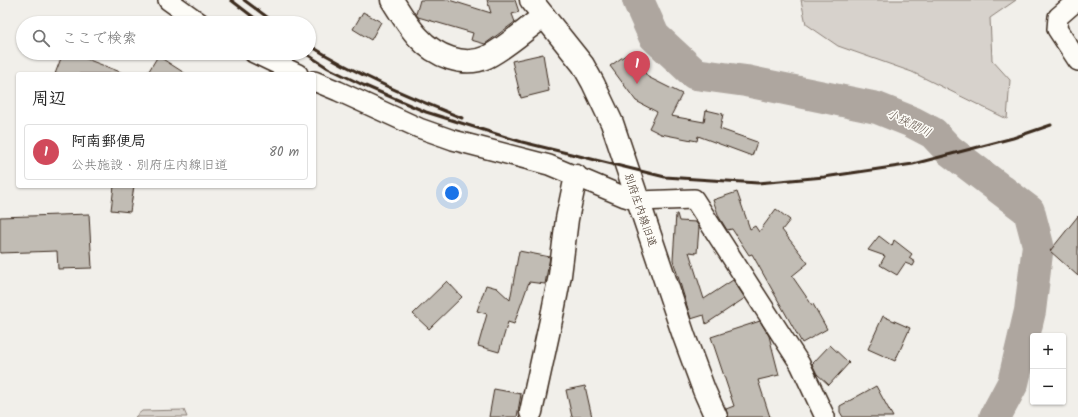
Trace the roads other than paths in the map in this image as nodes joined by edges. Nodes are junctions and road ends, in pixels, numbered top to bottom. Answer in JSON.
{"nodes":[{"id":1,"x":168,"y":0,"type":"edge"},
{"id":2,"x":392,"y":0,"type":"edge"},
{"id":3,"x":1078,"y":2,"type":"edge"},
{"id":4,"x":537,"y":8,"type":"edge"},
{"id":5,"x":190,"y":16,"type":"edge"},
{"id":6,"x":269,"y":60,"type":"edge"},
{"id":7,"x":1078,"y":61,"type":"edge"},
{"id":8,"x":294,"y":72,"type":"edge"},
{"id":9,"x":316,"y":82,"type":"edge"},
{"id":10,"x":576,"y":176,"type":"junction"},
{"id":11,"x":638,"y":201,"type":"junction"},
{"id":12,"x":531,"y":412,"type":"dead end"},
{"id":13,"x":716,"y":417,"type":"edge"},
{"id":14,"x":825,"y":417,"type":"edge"}],
"edges":[{"from":1,"to":5,"type":"street"},
{"from":2,"to":4,"type":"street"},
{"from":3,"to":7,"type":"street"},
{"from":4,"to":11,"type":"street","name":"別府庄内線旧道"},
{"from":6,"to":8,"type":"street"},
{"from":9,"to":10,"type":"street"},
{"from":10,"to":11,"type":"street"},
{"from":10,"to":12,"type":"street"},
{"from":11,"to":13,"type":"street","name":"別府庄内線旧道"},
{"from":11,"to":14,"type":"street"}]}
